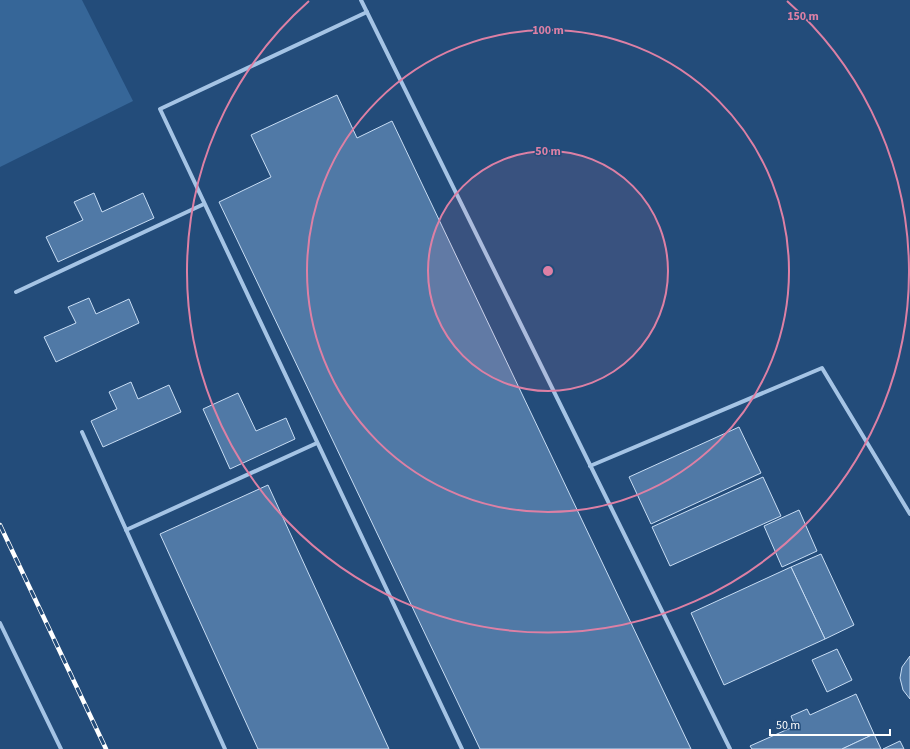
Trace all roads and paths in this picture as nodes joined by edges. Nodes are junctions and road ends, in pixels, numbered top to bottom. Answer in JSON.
{"nodes":[{"id":1,"x":361,"y":0,"type":"edge"},
{"id":2,"x":367,"y":12,"type":"junction"},
{"id":3,"x":204,"y":204,"type":"junction"},
{"id":4,"x":16,"y":292,"type":"dead end"},
{"id":5,"x":82,"y":432,"type":"dead end"},
{"id":6,"x":317,"y":443,"type":"junction"},
{"id":7,"x":590,"y":466,"type":"junction"},
{"id":8,"x":910,"y":514,"type":"edge"},
{"id":9,"x":126,"y":530,"type":"junction"},
{"id":10,"x":0,"y":623,"type":"edge"},
{"id":11,"x":61,"y":749,"type":"edge"},
{"id":12,"x":225,"y":749,"type":"edge"},
{"id":13,"x":462,"y":749,"type":"edge"},
{"id":14,"x":730,"y":749,"type":"edge"}],
"edges":[{"from":1,"to":2,"type":"street"},
{"from":2,"to":3,"type":"street"},
{"from":2,"to":7,"type":"street"},
{"from":3,"to":4,"type":"street"},
{"from":3,"to":6,"type":"street"},
{"from":5,"to":9,"type":"street"},
{"from":6,"to":9,"type":"street"},
{"from":6,"to":13,"type":"street"},
{"from":7,"to":8,"type":"street"},
{"from":7,"to":14,"type":"street"},
{"from":9,"to":12,"type":"street"},
{"from":10,"to":11,"type":"street"}]}
